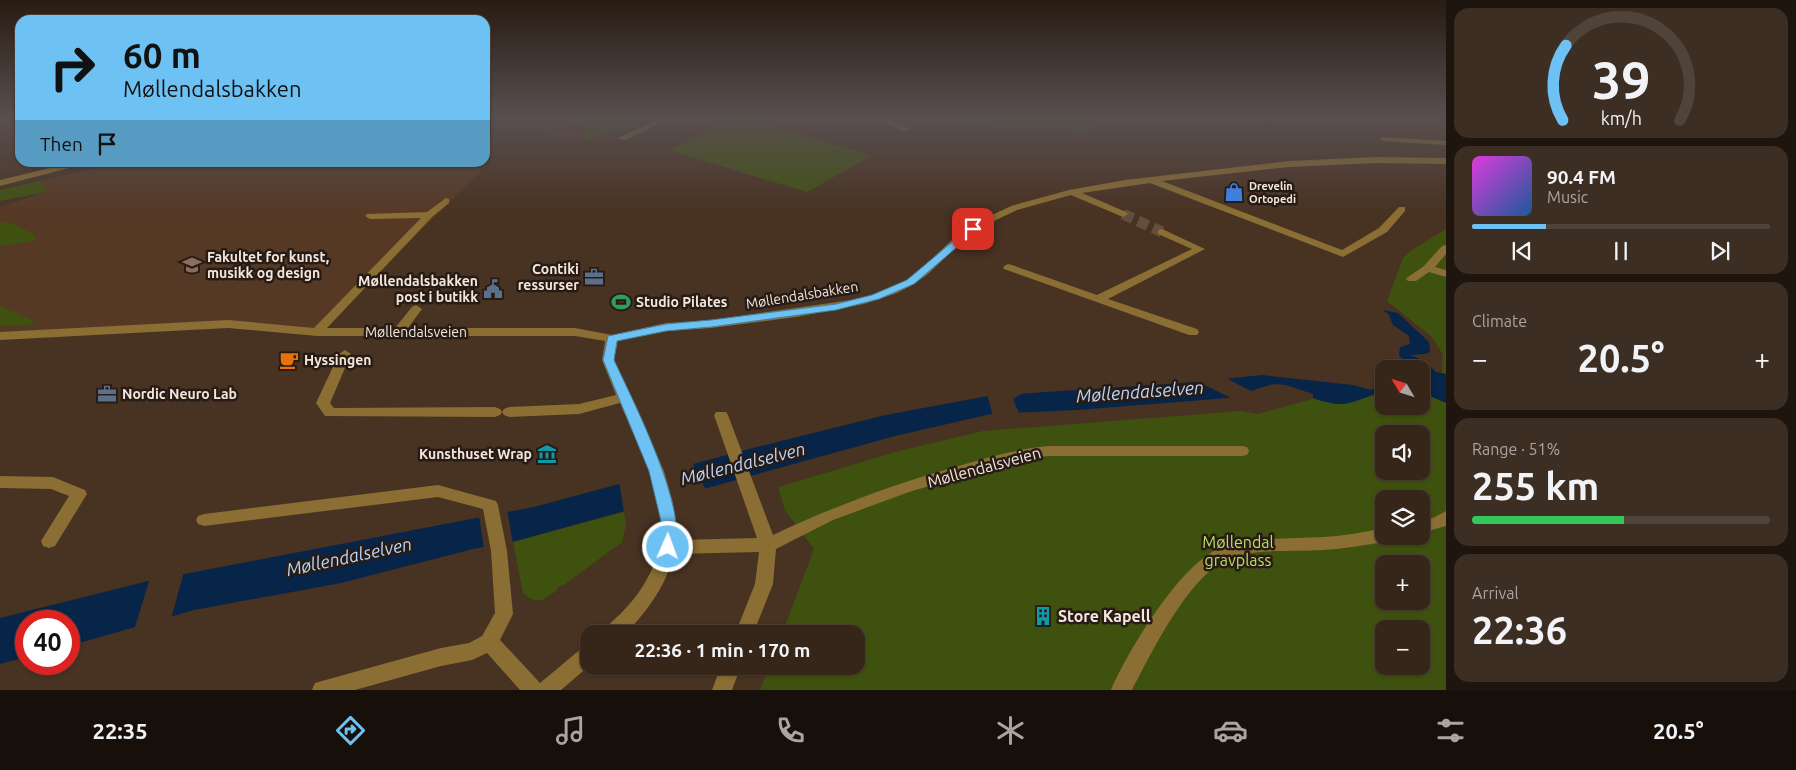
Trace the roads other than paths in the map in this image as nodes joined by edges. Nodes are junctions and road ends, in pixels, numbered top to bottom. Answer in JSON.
{"nodes":[{"id":1,"x":1446,"y":161,"type":"edge"},
{"id":2,"x":67,"y":167,"type":"edge"},
{"id":3,"x":1151,"y":180,"type":"junction"},
{"id":4,"x":0,"y":183,"type":"edge"},
{"id":5,"x":1072,"y":192,"type":"junction"},
{"id":6,"x":446,"y":201,"type":"dead end"},
{"id":7,"x":1402,"y":209,"type":"dead end"},
{"id":8,"x":1123,"y":214,"type":"tunnel mouth"},
{"id":9,"x":429,"y":215,"type":"junction"},
{"id":10,"x":370,"y":216,"type":"dead end"},
{"id":11,"x":1162,"y":232,"type":"tunnel mouth"},
{"id":12,"x":1446,"y":248,"type":"edge"},
{"id":13,"x":1008,"y":266,"type":"dead end"},
{"id":14,"x":1428,"y":268,"type":"junction"},
{"id":15,"x":1446,"y":274,"type":"edge"},
{"id":16,"x":1412,"y":279,"type":"dead end"},
{"id":17,"x":1098,"y":299,"type":"junction"},
{"id":18,"x":416,"y":308,"type":"dead end"},
{"id":19,"x":317,"y":332,"type":"junction"},
{"id":20,"x":399,"y":332,"type":"junction"},
{"id":21,"x":1192,"y":332,"type":"dead end"},
{"id":22,"x":0,"y":336,"type":"edge"},
{"id":23,"x":612,"y":339,"type":"junction"},
{"id":24,"x":346,"y":354,"type":"dead end"},
{"id":25,"x":625,"y":397,"type":"junction"},
{"id":26,"x":495,"y":412,"type":"dead end"},
{"id":27,"x":509,"y":412,"type":"dead end"},
{"id":28,"x":721,"y":414,"type":"dead end"},
{"id":29,"x":1242,"y":451,"type":"dead end"},
{"id":30,"x":0,"y":482,"type":"edge"},
{"id":31,"x":1446,"y":517,"type":"edge"},
{"id":32,"x":204,"y":520,"type":"dead end"},
{"id":33,"x":1430,"y":524,"type":"edge"},
{"id":34,"x":1375,"y":536,"type":"edge"},
{"id":35,"x":49,"y":541,"type":"dead end"},
{"id":36,"x":768,"y":545,"type":"junction"},
{"id":37,"x":668,"y":547,"type":"junction"},
{"id":38,"x":622,"y":625,"type":"edge"},
{"id":39,"x":748,"y":625,"type":"edge"},
{"id":40,"x":489,"y":642,"type":"junction"},
{"id":41,"x":580,"y":662,"type":"edge"},
{"id":42,"x":728,"y":675,"type":"edge"},
{"id":43,"x":322,"y":690,"type":"edge"},
{"id":44,"x":533,"y":690,"type":"edge"},
{"id":45,"x":546,"y":690,"type":"edge"},
{"id":46,"x":722,"y":690,"type":"edge"},
{"id":47,"x":1121,"y":690,"type":"edge"}],
"edges":[{"from":1,"to":3,"type":"street","name":"Møllendalsbakken"},
{"from":2,"to":4,"type":"street"},
{"from":3,"to":5,"type":"street","name":"Møllendalsbakken"},
{"from":3,"to":7,"type":"street"},
{"from":5,"to":8,"type":"street"},
{"from":5,"to":23,"type":"street","name":"Møllendalsbakken"},
{"from":6,"to":9,"type":"street"},
{"from":9,"to":10,"type":"street"},
{"from":9,"to":19,"type":"street"},
{"from":11,"to":17,"type":"street"},
{"from":12,"to":14,"type":"street"},
{"from":13,"to":17,"type":"street"},
{"from":14,"to":15,"type":"street"},
{"from":14,"to":16,"type":"street"},
{"from":17,"to":21,"type":"street"},
{"from":18,"to":20,"type":"street"},
{"from":19,"to":20,"type":"street","name":"Møllendalsveien"},
{"from":19,"to":22,"type":"street","name":"Møllendalsveien"},
{"from":20,"to":23,"type":"street","name":"Møllendalsveien"},
{"from":23,"to":25,"type":"street"},
{"from":24,"to":26,"type":"street"},
{"from":25,"to":27,"type":"street"},
{"from":25,"to":37,"type":"street"},
{"from":28,"to":36,"type":"street"},
{"from":29,"to":36,"type":"street","name":"Møllendalsveien"},
{"from":30,"to":35,"type":"street"},
{"from":31,"to":33,"type":"street"},
{"from":32,"to":40,"type":"street"},
{"from":34,"to":47,"type":"street"},
{"from":36,"to":37,"type":"street","name":"Møllendalsveien"},
{"from":36,"to":39,"type":"street"},
{"from":37,"to":38,"type":"street"},
{"from":40,"to":43,"type":"street"},
{"from":40,"to":44,"type":"street"},
{"from":41,"to":45,"type":"street"},
{"from":42,"to":46,"type":"street"}]}
